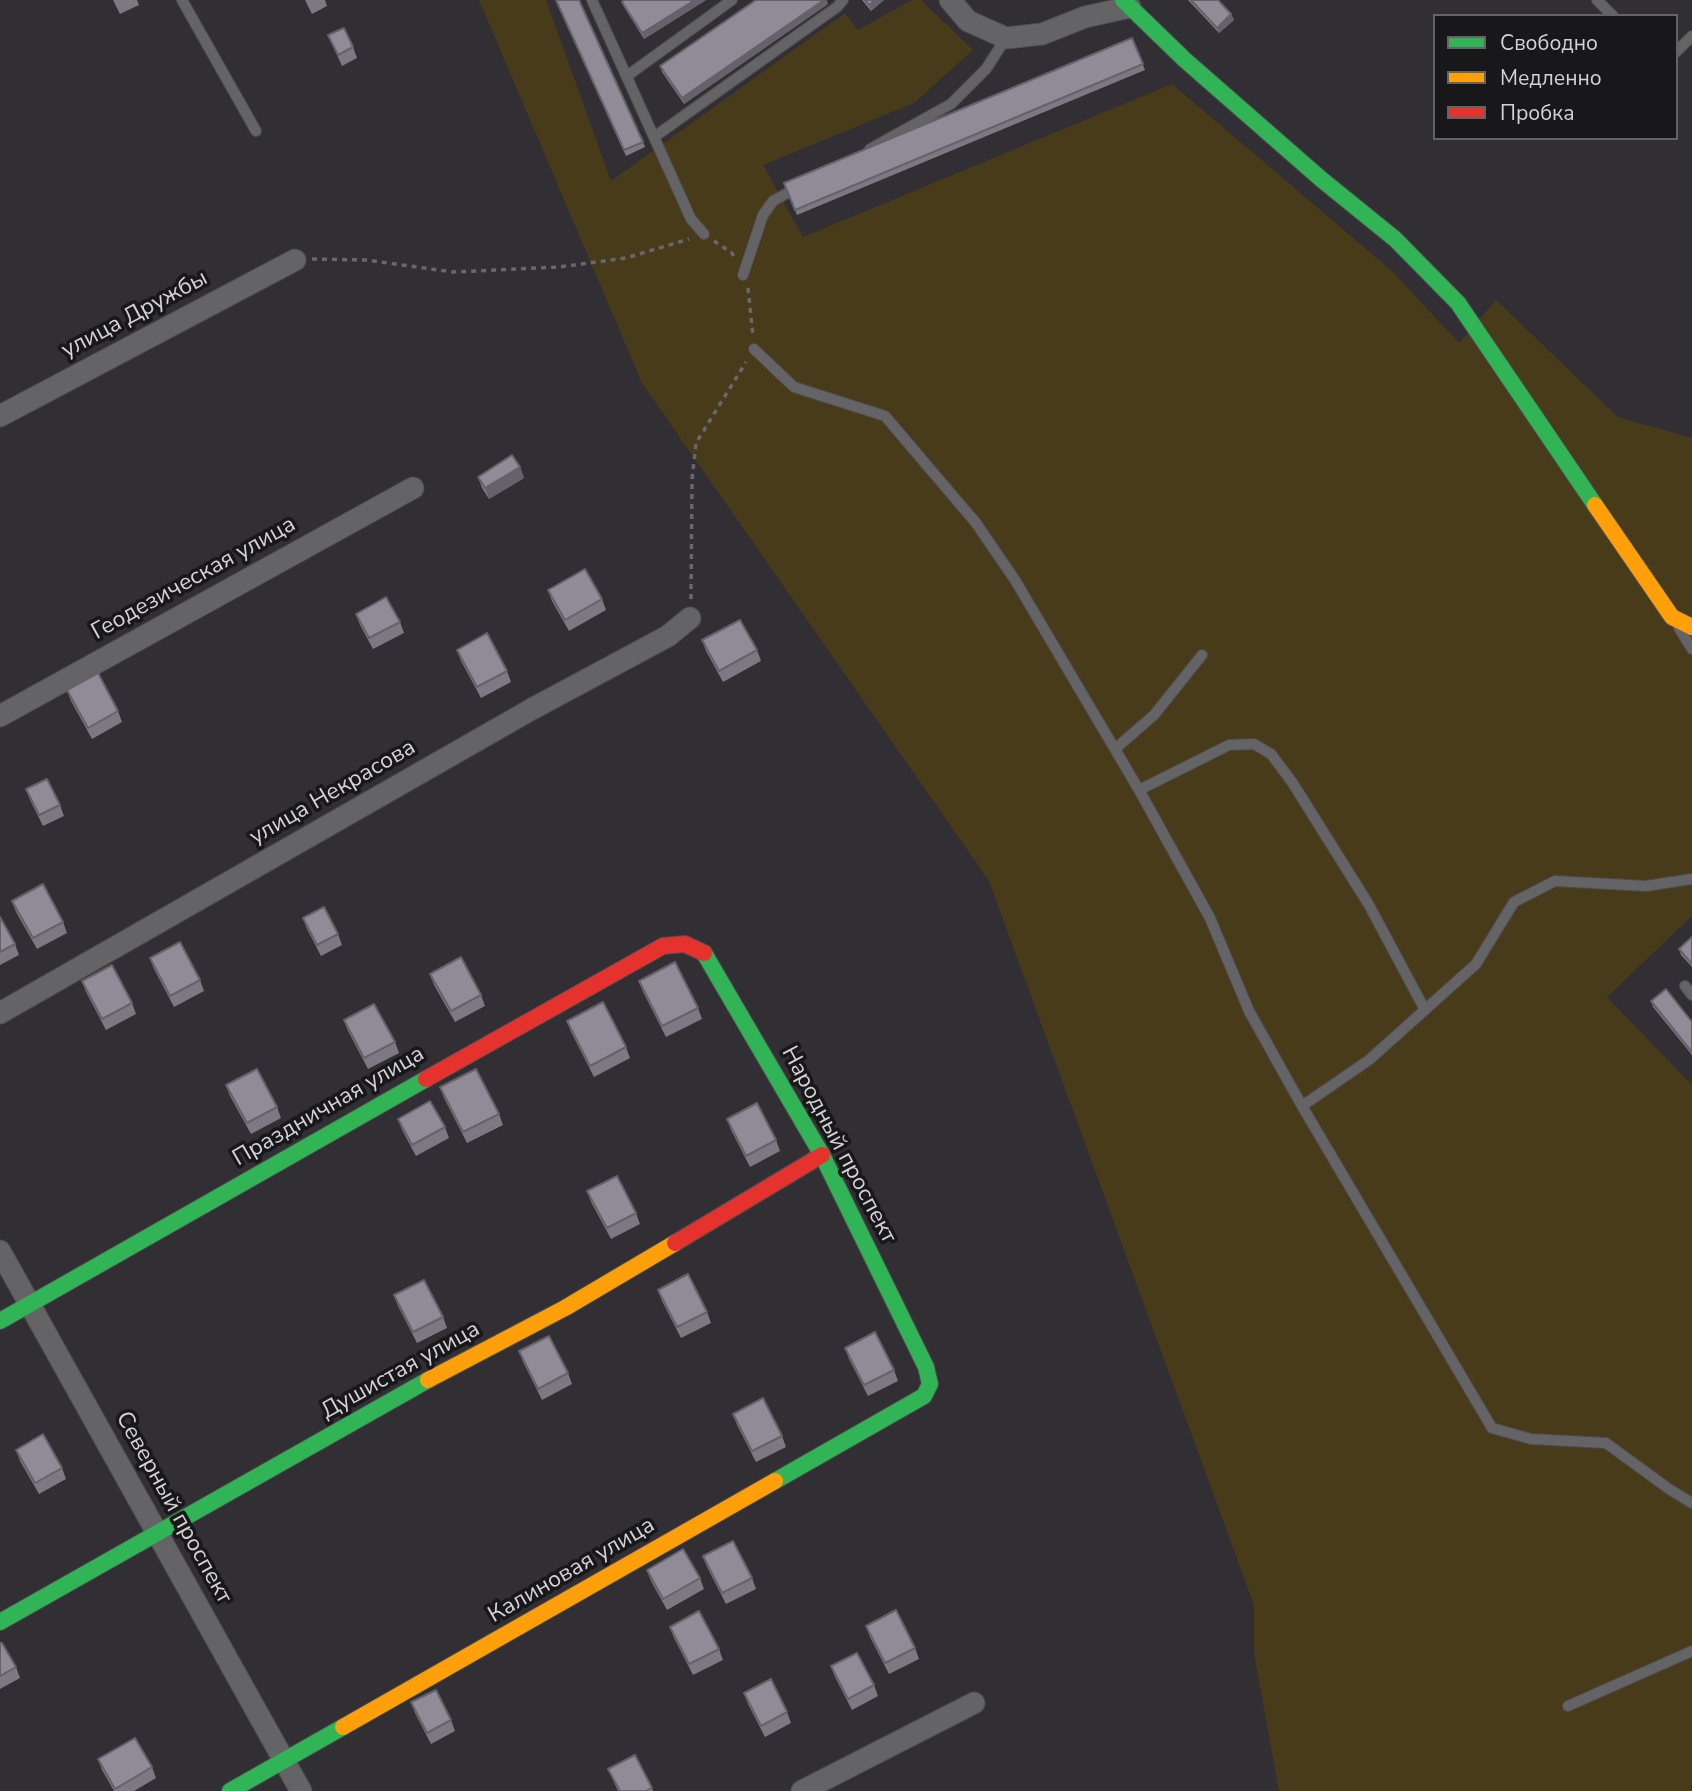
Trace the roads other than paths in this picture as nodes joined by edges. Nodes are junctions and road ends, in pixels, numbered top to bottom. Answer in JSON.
{"nodes":[{"id":1,"x":182,"y":0,"type":"edge"},
{"id":2,"x":732,"y":0,"type":"edge"},
{"id":3,"x":843,"y":0,"type":"edge"},
{"id":4,"x":950,"y":0,"type":"edge"},
{"id":5,"x":1597,"y":0,"type":"edge"},
{"id":6,"x":594,"y":1,"type":"edge"},
{"id":7,"x":1126,"y":3,"type":"edge"},
{"id":8,"x":1611,"y":14,"type":"edge"},
{"id":9,"x":1692,"y":36,"type":"edge"},
{"id":10,"x":1006,"y":38,"type":"junction"},
{"id":11,"x":1678,"y":50,"type":"edge"},
{"id":12,"x":627,"y":76,"type":"junction"},
{"id":13,"x":256,"y":131,"type":"dead end"},
{"id":14,"x":654,"y":138,"type":"junction"},
{"id":15,"x":856,"y":156,"type":"edge"},
{"id":16,"x":809,"y":182,"type":"edge"},
{"id":17,"x":704,"y":234,"type":"road end"},
{"id":18,"x":295,"y":260,"type":"road end"},
{"id":19,"x":743,"y":275,"type":"road end"},
{"id":20,"x":754,"y":349,"type":"road end"},
{"id":21,"x":0,"y":416,"type":"edge"},
{"id":22,"x":413,"y":488,"type":"dead end"},
{"id":23,"x":1672,"y":617,"type":"junction"},
{"id":24,"x":690,"y":618,"type":"road end"},
{"id":25,"x":1692,"y":627,"type":"edge"},
{"id":26,"x":1692,"y":649,"type":"edge"},
{"id":27,"x":1202,"y":655,"type":"dead end"},
{"id":28,"x":0,"y":716,"type":"edge"},
{"id":29,"x":1115,"y":749,"type":"junction"},
{"id":30,"x":1139,"y":790,"type":"junction"},
{"id":31,"x":1692,"y":879,"type":"edge"},
{"id":32,"x":685,"y":944,"type":"joint"},
{"id":33,"x":1425,"y":1010,"type":"junction"},
{"id":34,"x":0,"y":1013,"type":"edge"},
{"id":35,"x":1302,"y":1106,"type":"junction"},
{"id":36,"x":822,"y":1155,"type":"junction"},
{"id":37,"x":0,"y":1251,"type":"edge"},
{"id":38,"x":29,"y":1304,"type":"junction"},
{"id":39,"x":0,"y":1321,"type":"edge"},
{"id":40,"x":930,"y":1384,"type":"joint"},
{"id":41,"x":1692,"y":1503,"type":"edge"},
{"id":42,"x":157,"y":1534,"type":"junction"},
{"id":43,"x":0,"y":1622,"type":"edge"},
{"id":44,"x":1692,"y":1651,"type":"edge"},
{"id":45,"x":974,"y":1703,"type":"dead end"},
{"id":46,"x":1568,"y":1706,"type":"dead end"},
{"id":47,"x":284,"y":1761,"type":"junction"},
{"id":48,"x":230,"y":1791,"type":"edge"},
{"id":49,"x":301,"y":1791,"type":"edge"},
{"id":50,"x":802,"y":1791,"type":"edge"}],
"edges":[{"from":1,"to":13,"type":"lane"},
{"from":2,"to":12,"type":"lane"},
{"from":3,"to":14,"type":"lane"},
{"from":4,"to":10,"type":"street"},
{"from":5,"to":8,"type":"lane"},
{"from":6,"to":12,"type":"lane"},
{"from":7,"to":10,"type":"street"},
{"from":7,"to":23,"type":"street"},
{"from":9,"to":11,"type":"lane"},
{"from":10,"to":15,"type":"lane"},
{"from":12,"to":14,"type":"lane"},
{"from":14,"to":17,"type":"lane"},
{"from":16,"to":19,"type":"lane"},
{"from":18,"to":21,"type":"street","name":"улица Дружбы"},
{"from":20,"to":29,"type":"lane"},
{"from":22,"to":28,"type":"street","name":"Геодезическая улица"},
{"from":23,"to":25,"type":"street"},
{"from":23,"to":26,"type":"lane"},
{"from":24,"to":34,"type":"street","name":"улица Некрасова"},
{"from":27,"to":29,"type":"lane"},
{"from":29,"to":30,"type":"lane"},
{"from":30,"to":33,"type":"lane"},
{"from":30,"to":35,"type":"lane"},
{"from":31,"to":33,"type":"lane"},
{"from":32,"to":36,"type":"street","name":"Народный проспект"},
{"from":32,"to":38,"type":"street","name":"Праздничная улица"},
{"from":33,"to":35,"type":"lane"},
{"from":35,"to":41,"type":"lane"},
{"from":36,"to":40,"type":"street","name":"Народный проспект"},
{"from":36,"to":42,"type":"street","name":"Душистая улица"},
{"from":37,"to":38,"type":"street","name":"Северный проспект"},
{"from":38,"to":39,"type":"street","name":"Праздничная улица"},
{"from":38,"to":42,"type":"street","name":"Северный проспект"},
{"from":40,"to":47,"type":"street","name":"Калиновая улица"},
{"from":42,"to":43,"type":"street","name":"Душистая улица"},
{"from":42,"to":47,"type":"street","name":"Северный проспект"},
{"from":44,"to":46,"type":"lane"},
{"from":45,"to":50,"type":"street"},
{"from":47,"to":48,"type":"street","name":"Калиновая улица"},
{"from":47,"to":49,"type":"street","name":"Северный проспект"}]}
